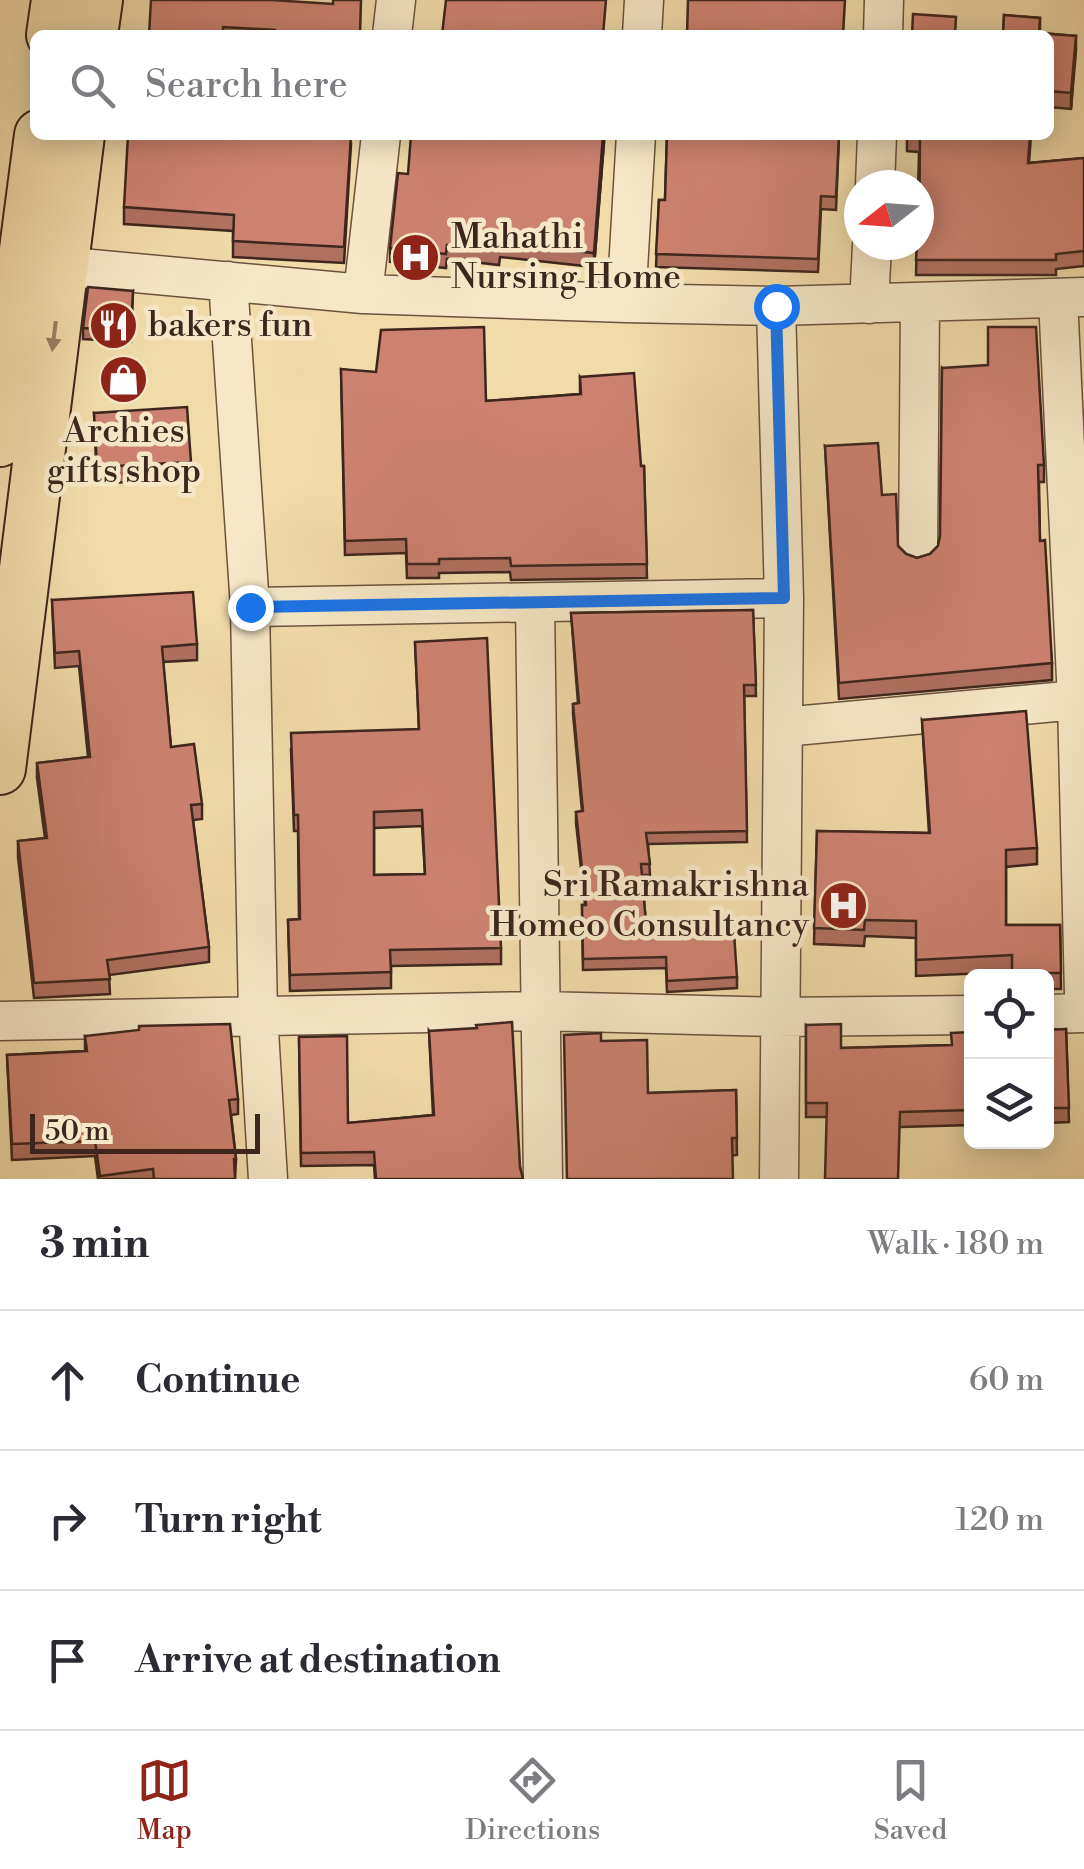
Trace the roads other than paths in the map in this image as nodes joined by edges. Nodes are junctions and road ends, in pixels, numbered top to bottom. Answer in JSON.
{"nodes":[{"id":1,"x":57,"y":0,"type":"edge"},
{"id":2,"x":96,"y":0,"type":"edge"},
{"id":3,"x":396,"y":0,"type":"edge"},
{"id":4,"x":644,"y":0,"type":"edge"},
{"id":5,"x":884,"y":0,"type":"edge"},
{"id":6,"x":53,"y":30,"type":"edge"},
{"id":7,"x":93,"y":30,"type":"edge"},
{"id":8,"x":393,"y":30,"type":"edge"},
{"id":9,"x":642,"y":30,"type":"edge"},
{"id":10,"x":882,"y":30,"type":"edge"},
{"id":11,"x":40,"y":140,"type":"edge"},
{"id":12,"x":78,"y":140,"type":"edge"},
{"id":13,"x":380,"y":140,"type":"edge"},
{"id":14,"x":636,"y":140,"type":"edge"},
{"id":15,"x":878,"y":140,"type":"edge"},
{"id":16,"x":876,"y":170,"type":"edge"},
{"id":17,"x":871,"y":260,"type":"edge"},
{"id":18,"x":29,"y":263,"type":"edge"},
{"id":19,"x":228,"y":281,"type":"junction"},
{"id":20,"x":363,"y":294,"type":"junction"},
{"id":21,"x":1071,"y":297,"type":"edge"},
{"id":22,"x":920,"y":302,"type":"junction"},
{"id":23,"x":626,"y":304,"type":"junction"},
{"id":24,"x":869,"y":304,"type":"junction"},
{"id":25,"x":776,"y":306,"type":"junction"},
{"id":26,"x":0,"y":441,"type":"edge"},
{"id":27,"x":918,"y":552,"type":"dead end"},
{"id":28,"x":784,"y":598,"type":"junction"},
{"id":29,"x":535,"y":604,"type":"junction"},
{"id":30,"x":250,"y":607,"type":"junction"},
{"id":31,"x":1077,"y":700,"type":"junction"},
{"id":32,"x":783,"y":727,"type":"junction"},
{"id":33,"x":0,"y":768,"type":"edge"},
{"id":34,"x":1084,"y":995,"type":"edge"},
{"id":35,"x":540,"y":1011,"type":"junction"},
{"id":36,"x":1084,"y":1013,"type":"edge"},
{"id":37,"x":258,"y":1014,"type":"junction"},
{"id":38,"x":1054,"y":1014,"type":"edge"},
{"id":39,"x":964,"y":1015,"type":"edge"},
{"id":40,"x":778,"y":1018,"type":"junction"},
{"id":41,"x":0,"y":1021,"type":"edge"},
{"id":42,"x":268,"y":1179,"type":"edge"},
{"id":43,"x":542,"y":1179,"type":"edge"},
{"id":44,"x":779,"y":1179,"type":"edge"}],
"edges":[{"from":1,"to":6,"type":"main road"},
{"from":2,"to":7,"type":"main road"},
{"from":3,"to":8,"type":"street"},
{"from":4,"to":9,"type":"street"},
{"from":5,"to":10,"type":"street"},
{"from":11,"to":18,"type":"main road"},
{"from":12,"to":18,"type":"main road"},
{"from":13,"to":20,"type":"street"},
{"from":14,"to":23,"type":"street"},
{"from":15,"to":16,"type":"street"},
{"from":17,"to":24,"type":"street"},
{"from":18,"to":19,"type":"street"},
{"from":18,"to":26,"type":"main road"},
{"from":18,"to":33,"type":"main road","one_way":true},
{"from":19,"to":20,"type":"street"},
{"from":19,"to":30,"type":"street"},
{"from":20,"to":23,"type":"street"},
{"from":21,"to":22,"type":"street"},
{"from":21,"to":31,"type":"street"},
{"from":22,"to":24,"type":"street"},
{"from":22,"to":27,"type":"street"},
{"from":23,"to":25,"type":"street"},
{"from":24,"to":25,"type":"street"},
{"from":25,"to":28,"type":"street"},
{"from":28,"to":29,"type":"street"},
{"from":28,"to":32,"type":"street"},
{"from":29,"to":30,"type":"street"},
{"from":29,"to":35,"type":"street"},
{"from":30,"to":37,"type":"street"},
{"from":31,"to":32,"type":"street"},
{"from":31,"to":34,"type":"street"},
{"from":32,"to":40,"type":"street"},
{"from":35,"to":37,"type":"street"},
{"from":35,"to":40,"type":"street"},
{"from":35,"to":43,"type":"street"},
{"from":36,"to":38,"type":"street"},
{"from":37,"to":41,"type":"street"},
{"from":37,"to":42,"type":"street"},
{"from":39,"to":40,"type":"street"},
{"from":40,"to":44,"type":"street"}]}
